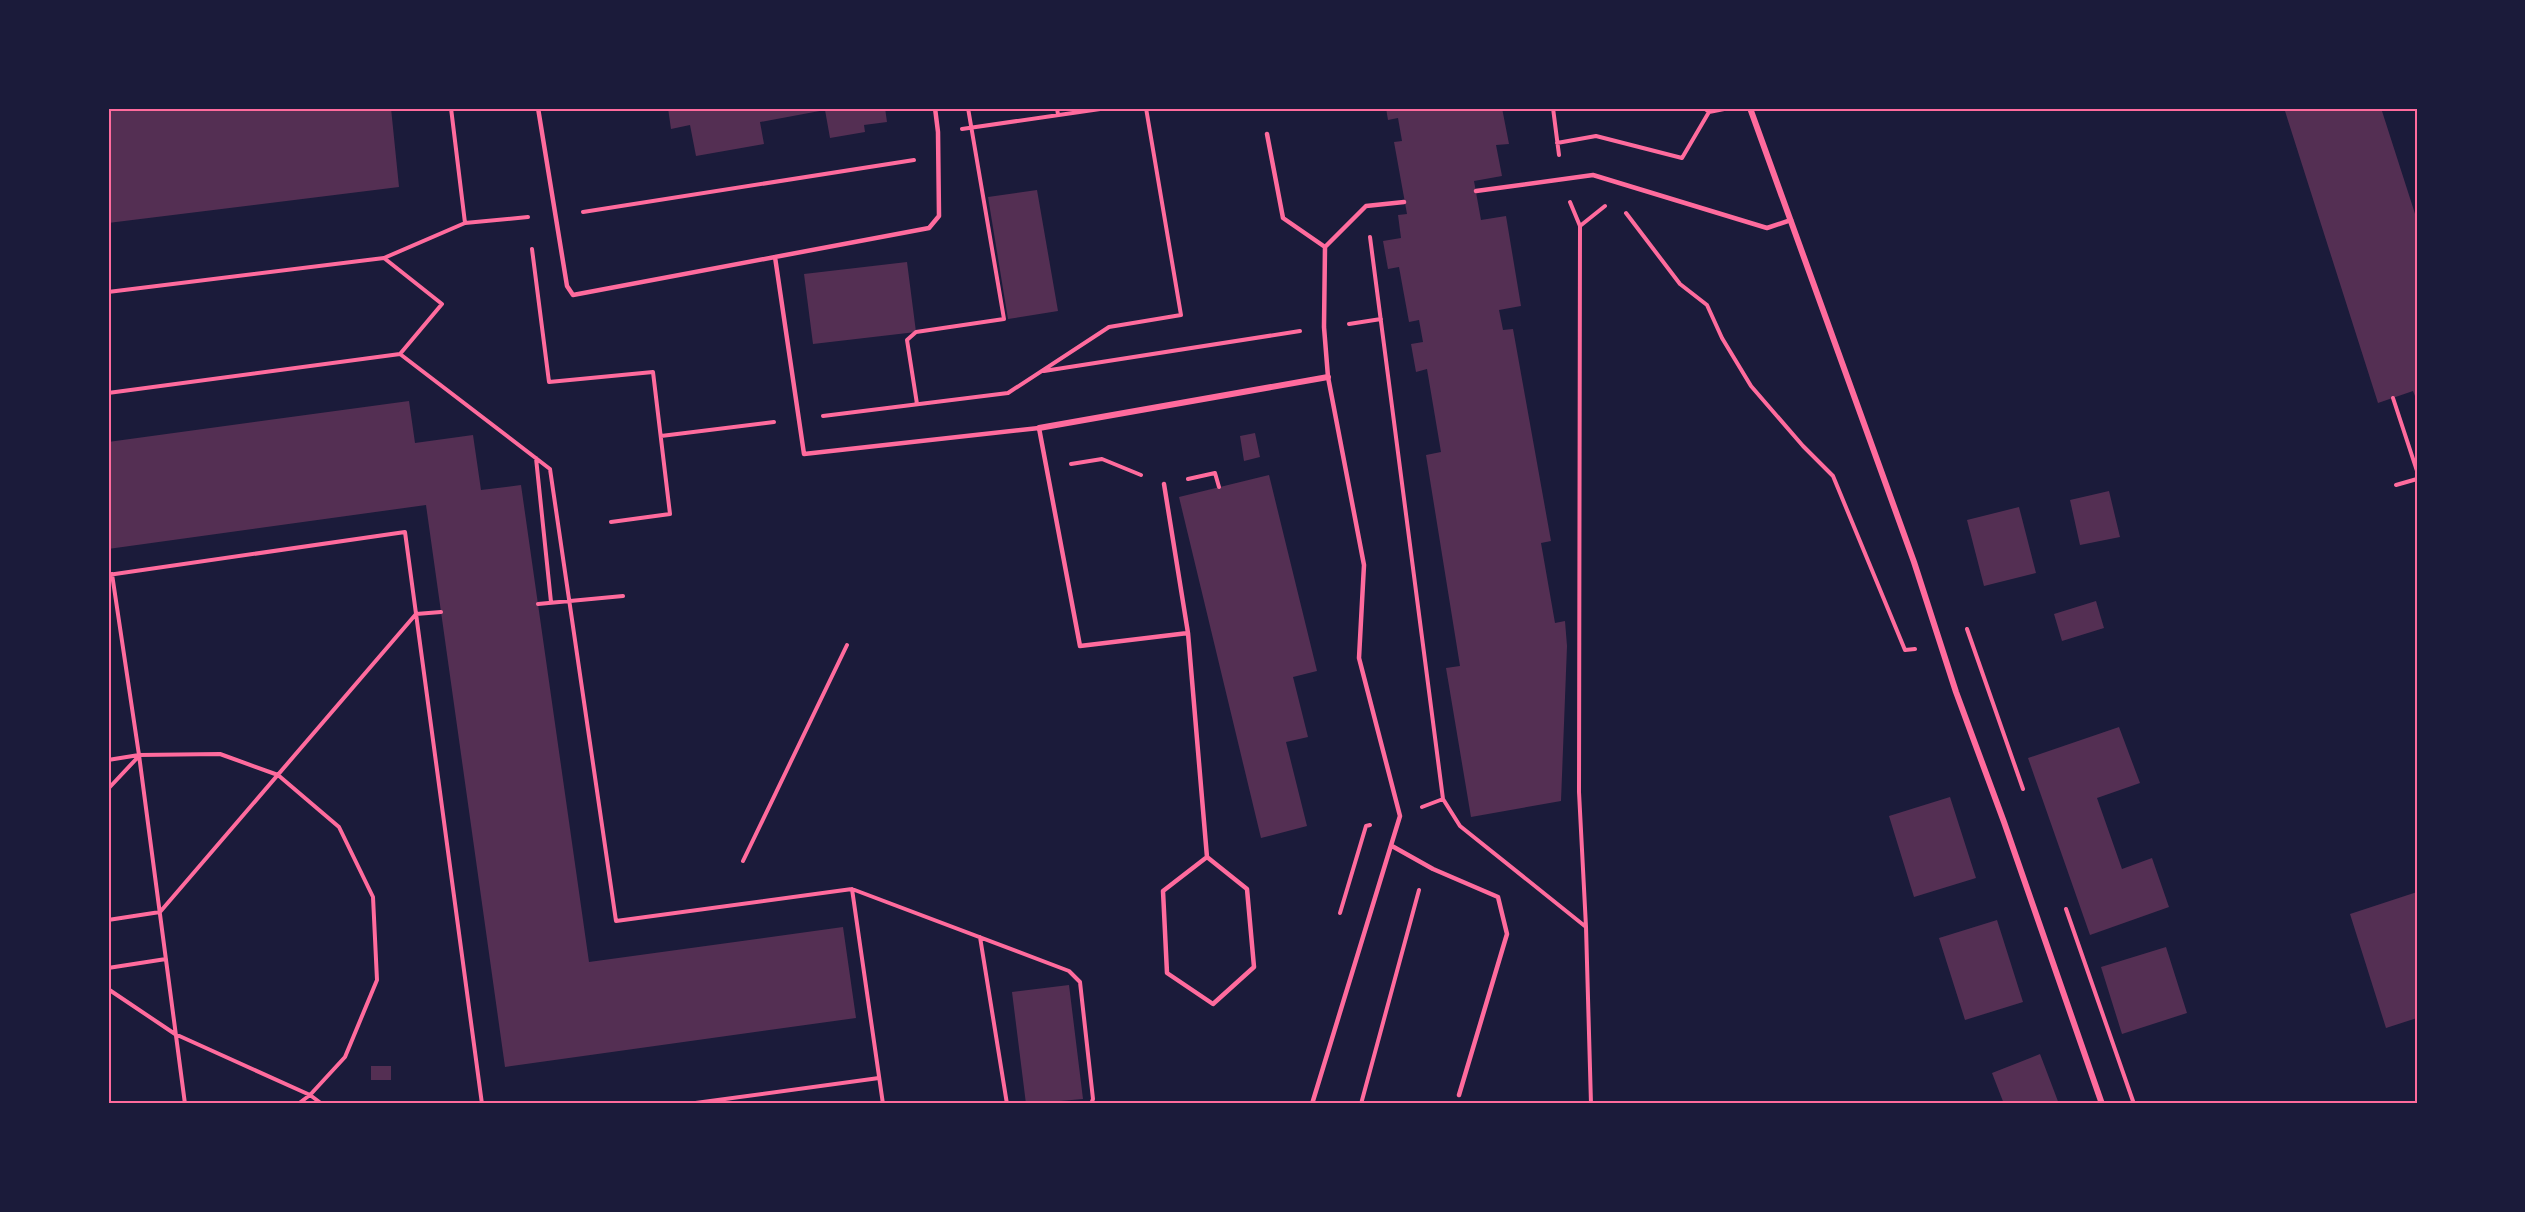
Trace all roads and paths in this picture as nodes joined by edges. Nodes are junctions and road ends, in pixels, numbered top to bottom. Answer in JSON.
{"nodes":[{"id":1,"x":451,"y":108,"type":"edge"},
{"id":2,"x":538,"y":108,"type":"edge"},
{"id":3,"x":935,"y":108,"type":"edge"},
{"id":4,"x":968,"y":108,"type":"edge"},
{"id":5,"x":1057,"y":108,"type":"edge"},
{"id":6,"x":1107,"y":108,"type":"edge"},
{"id":7,"x":1146,"y":108,"type":"edge"},
{"id":8,"x":1552,"y":108,"type":"edge"},
{"id":9,"x":1704,"y":108,"type":"edge"},
{"id":10,"x":1727,"y":108,"type":"edge"},
{"id":11,"x":1750,"y":108,"type":"edge"},
{"id":12,"x":1710,"y":112,"type":"junction"},
{"id":13,"x":1058,"y":115,"type":"junction"},
{"id":14,"x":971,"y":128,"type":"junction"},
{"id":15,"x":938,"y":132,"type":"junction"},
{"id":16,"x":1267,"y":134,"type":"dead end"},
{"id":17,"x":1557,"y":142,"type":"junction"},
{"id":18,"x":1561,"y":179,"type":"junction"},
{"id":19,"x":1476,"y":191,"type":"dead end"},
{"id":20,"x":1404,"y":202,"type":"dead end"},
{"id":21,"x":1606,"y":205,"type":"dead end"},
{"id":22,"x":1622,"y":208,"type":"dead end"},
{"id":23,"x":583,"y":212,"type":"dead end"},
{"id":24,"x":553,"y":214,"type":"junction"},
{"id":25,"x":528,"y":217,"type":"junction"},
{"id":26,"x":1791,"y":220,"type":"junction"},
{"id":27,"x":465,"y":223,"type":"junction"},
{"id":28,"x":1580,"y":226,"type":"junction"},
{"id":29,"x":530,"y":229,"type":"dead end"},
{"id":30,"x":531,"y":240,"type":"dead end"},
{"id":31,"x":1325,"y":247,"type":"junction"},
{"id":32,"x":775,"y":257,"type":"junction"},
{"id":33,"x":384,"y":258,"type":"junction"},
{"id":34,"x":108,"y":292,"type":"edge"},
{"id":35,"x":1381,"y":319,"type":"dead end"},
{"id":36,"x":1324,"y":327,"type":"junction"},
{"id":37,"x":400,"y":354,"type":"junction"},
{"id":38,"x":1040,"y":372,"type":"junction"},
{"id":39,"x":1328,"y":377,"type":"junction"},
{"id":40,"x":108,"y":393,"type":"edge"},
{"id":41,"x":2393,"y":398,"type":"dead end"},
{"id":42,"x":917,"y":404,"type":"junction"},
{"id":43,"x":799,"y":419,"type":"junction"},
{"id":44,"x":1039,"y":428,"type":"junction"},
{"id":45,"x":661,"y":436,"type":"junction"},
{"id":46,"x":536,"y":457,"type":"junction"},
{"id":47,"x":1102,"y":459,"type":"dead end"},
{"id":48,"x":1078,"y":462,"type":"dead end"},
{"id":49,"x":2417,"y":471,"type":"edge"},
{"id":50,"x":2417,"y":479,"type":"edge"},
{"id":51,"x":1164,"y":484,"type":"dead end"},
{"id":52,"x":2396,"y":485,"type":"dead end"},
{"id":53,"x":611,"y":522,"type":"dead end"},
{"id":54,"x":110,"y":575,"type":"edge"},
{"id":55,"x":623,"y":596,"type":"dead end"},
{"id":56,"x":570,"y":601,"type":"junction"},
{"id":57,"x":551,"y":602,"type":"junction"},
{"id":58,"x":538,"y":604,"type":"dead end"},
{"id":59,"x":441,"y":612,"type":"dead end"},
{"id":60,"x":416,"y":614,"type":"junction"},
{"id":61,"x":1188,"y":633,"type":"junction"},
{"id":62,"x":1970,"y":639,"type":"dead end"},
{"id":63,"x":1941,"y":644,"type":"junction"},
{"id":64,"x":847,"y":645,"type":"dead end"},
{"id":65,"x":139,"y":755,"type":"junction"},
{"id":66,"x":108,"y":760,"type":"edge"},
{"id":67,"x":278,"y":775,"type":"junction"},
{"id":68,"x":108,"y":789,"type":"edge"},
{"id":69,"x":1443,"y":799,"type":"dead end"},
{"id":70,"x":1392,"y":846,"type":"junction"},
{"id":71,"x":1207,"y":857,"type":"junction"},
{"id":72,"x":743,"y":861,"type":"dead end"},
{"id":73,"x":1426,"y":865,"type":"junction"},
{"id":74,"x":852,"y":889,"type":"junction"},
{"id":75,"x":160,"y":912,"type":"junction"},
{"id":76,"x":108,"y":921,"type":"edge"},
{"id":77,"x":1586,"y":927,"type":"junction"},
{"id":78,"x":980,"y":937,"type":"junction"},
{"id":79,"x":166,"y":959,"type":"junction"},
{"id":80,"x":108,"y":969,"type":"edge"},
{"id":81,"x":108,"y":989,"type":"edge"},
{"id":82,"x":176,"y":1034,"type":"junction"},
{"id":83,"x":879,"y":1078,"type":"junction"},
{"id":84,"x":310,"y":1095,"type":"junction"},
{"id":85,"x":1459,"y":1095,"type":"dead end"},
{"id":86,"x":185,"y":1104,"type":"edge"},
{"id":87,"x":298,"y":1104,"type":"edge"},
{"id":88,"x":322,"y":1104,"type":"edge"},
{"id":89,"x":482,"y":1104,"type":"edge"},
{"id":90,"x":688,"y":1104,"type":"edge"},
{"id":91,"x":883,"y":1104,"type":"edge"},
{"id":92,"x":1007,"y":1104,"type":"edge"},
{"id":93,"x":1091,"y":1104,"type":"edge"},
{"id":94,"x":1312,"y":1104,"type":"edge"},
{"id":95,"x":1361,"y":1104,"type":"edge"},
{"id":96,"x":1591,"y":1104,"type":"edge"},
{"id":97,"x":2102,"y":1104,"type":"edge"}],
"edges":[{"from":1,"to":27,"type":"path"},
{"from":2,"to":24,"type":"lane"},
{"from":3,"to":15,"type":"lane"},
{"from":4,"to":14,"type":"path"},
{"from":5,"to":13,"type":"path"},
{"from":6,"to":13,"type":"path"},
{"from":7,"to":38,"type":"path"},
{"from":8,"to":17,"type":"path"},
{"from":9,"to":12,"type":"path"},
{"from":10,"to":12,"type":"path"},
{"from":11,"to":26,"type":"street"},
{"from":12,"to":17,"type":"path"},
{"from":13,"to":14,"type":"path"},
{"from":14,"to":15,"type":"path"},
{"from":14,"to":42,"type":"path"},
{"from":15,"to":23,"type":"path"},
{"from":15,"to":32,"type":"lane"},
{"from":16,"to":31,"type":"lane"},
{"from":17,"to":18,"type":"path"},
{"from":18,"to":19,"type":"lane"},
{"from":18,"to":26,"type":"lane"},
{"from":18,"to":28,"type":"path"},
{"from":20,"to":31,"type":"lane"},
{"from":21,"to":28,"type":"path"},
{"from":22,"to":63,"type":"path"},
{"from":24,"to":25,"type":"path"},
{"from":24,"to":32,"type":"lane"},
{"from":25,"to":27,"type":"path"},
{"from":25,"to":29,"type":"path"},
{"from":26,"to":63,"type":"street"},
{"from":27,"to":33,"type":"path"},
{"from":28,"to":77,"type":"path"},
{"from":30,"to":45,"type":"path"},
{"from":31,"to":36,"type":"lane"},
{"from":32,"to":43,"type":"lane"},
{"from":33,"to":34,"type":"path"},
{"from":33,"to":37,"type":"path"},
{"from":35,"to":36,"type":"path"},
{"from":36,"to":38,"type":"path"},
{"from":36,"to":39,"type":"lane"},
{"from":37,"to":40,"type":"path"},
{"from":37,"to":46,"type":"path"},
{"from":38,"to":42,"type":"path"},
{"from":39,"to":44,"type":"street"},
{"from":39,"to":70,"type":"lane"},
{"from":41,"to":49,"type":"path"},
{"from":42,"to":43,"type":"path"},
{"from":43,"to":44,"type":"lane"},
{"from":43,"to":45,"type":"path"},
{"from":44,"to":61,"type":"lane"},
{"from":45,"to":53,"type":"path"},
{"from":46,"to":56,"type":"path"},
{"from":46,"to":57,"type":"path"},
{"from":47,"to":48,"type":"path"},
{"from":50,"to":52,"type":"path"},
{"from":51,"to":61,"type":"lane"},
{"from":54,"to":60,"type":"path"},
{"from":54,"to":65,"type":"path"},
{"from":55,"to":56,"type":"path"},
{"from":56,"to":57,"type":"path"},
{"from":56,"to":74,"type":"path"},
{"from":57,"to":58,"type":"path"},
{"from":59,"to":60,"type":"path"},
{"from":60,"to":67,"type":"path"},
{"from":60,"to":89,"type":"path"},
{"from":61,"to":71,"type":"lane"},
{"from":62,"to":63,"type":"path"},
{"from":63,"to":97,"type":"street"},
{"from":64,"to":72,"type":"path"},
{"from":65,"to":66,"type":"path"},
{"from":65,"to":67,"type":"path"},
{"from":65,"to":68,"type":"path"},
{"from":65,"to":75,"type":"path"},
{"from":67,"to":75,"type":"path"},
{"from":67,"to":84,"type":"path"},
{"from":69,"to":77,"type":"path"},
{"from":70,"to":73,"type":"lane"},
{"from":70,"to":94,"type":"lane"},
{"from":71,"to":71,"type":"lane"},
{"from":73,"to":85,"type":"lane"},
{"from":73,"to":95,"type":"path"},
{"from":74,"to":78,"type":"path"},
{"from":74,"to":83,"type":"path"},
{"from":75,"to":76,"type":"path"},
{"from":75,"to":79,"type":"path"},
{"from":77,"to":96,"type":"path"},
{"from":78,"to":92,"type":"path"},
{"from":78,"to":93,"type":"path"},
{"from":79,"to":80,"type":"path"},
{"from":79,"to":82,"type":"path"},
{"from":81,"to":82,"type":"path"},
{"from":82,"to":84,"type":"path"},
{"from":82,"to":86,"type":"path"},
{"from":83,"to":90,"type":"path"},
{"from":83,"to":91,"type":"path"},
{"from":84,"to":87,"type":"path"},
{"from":84,"to":88,"type":"path"}]}
